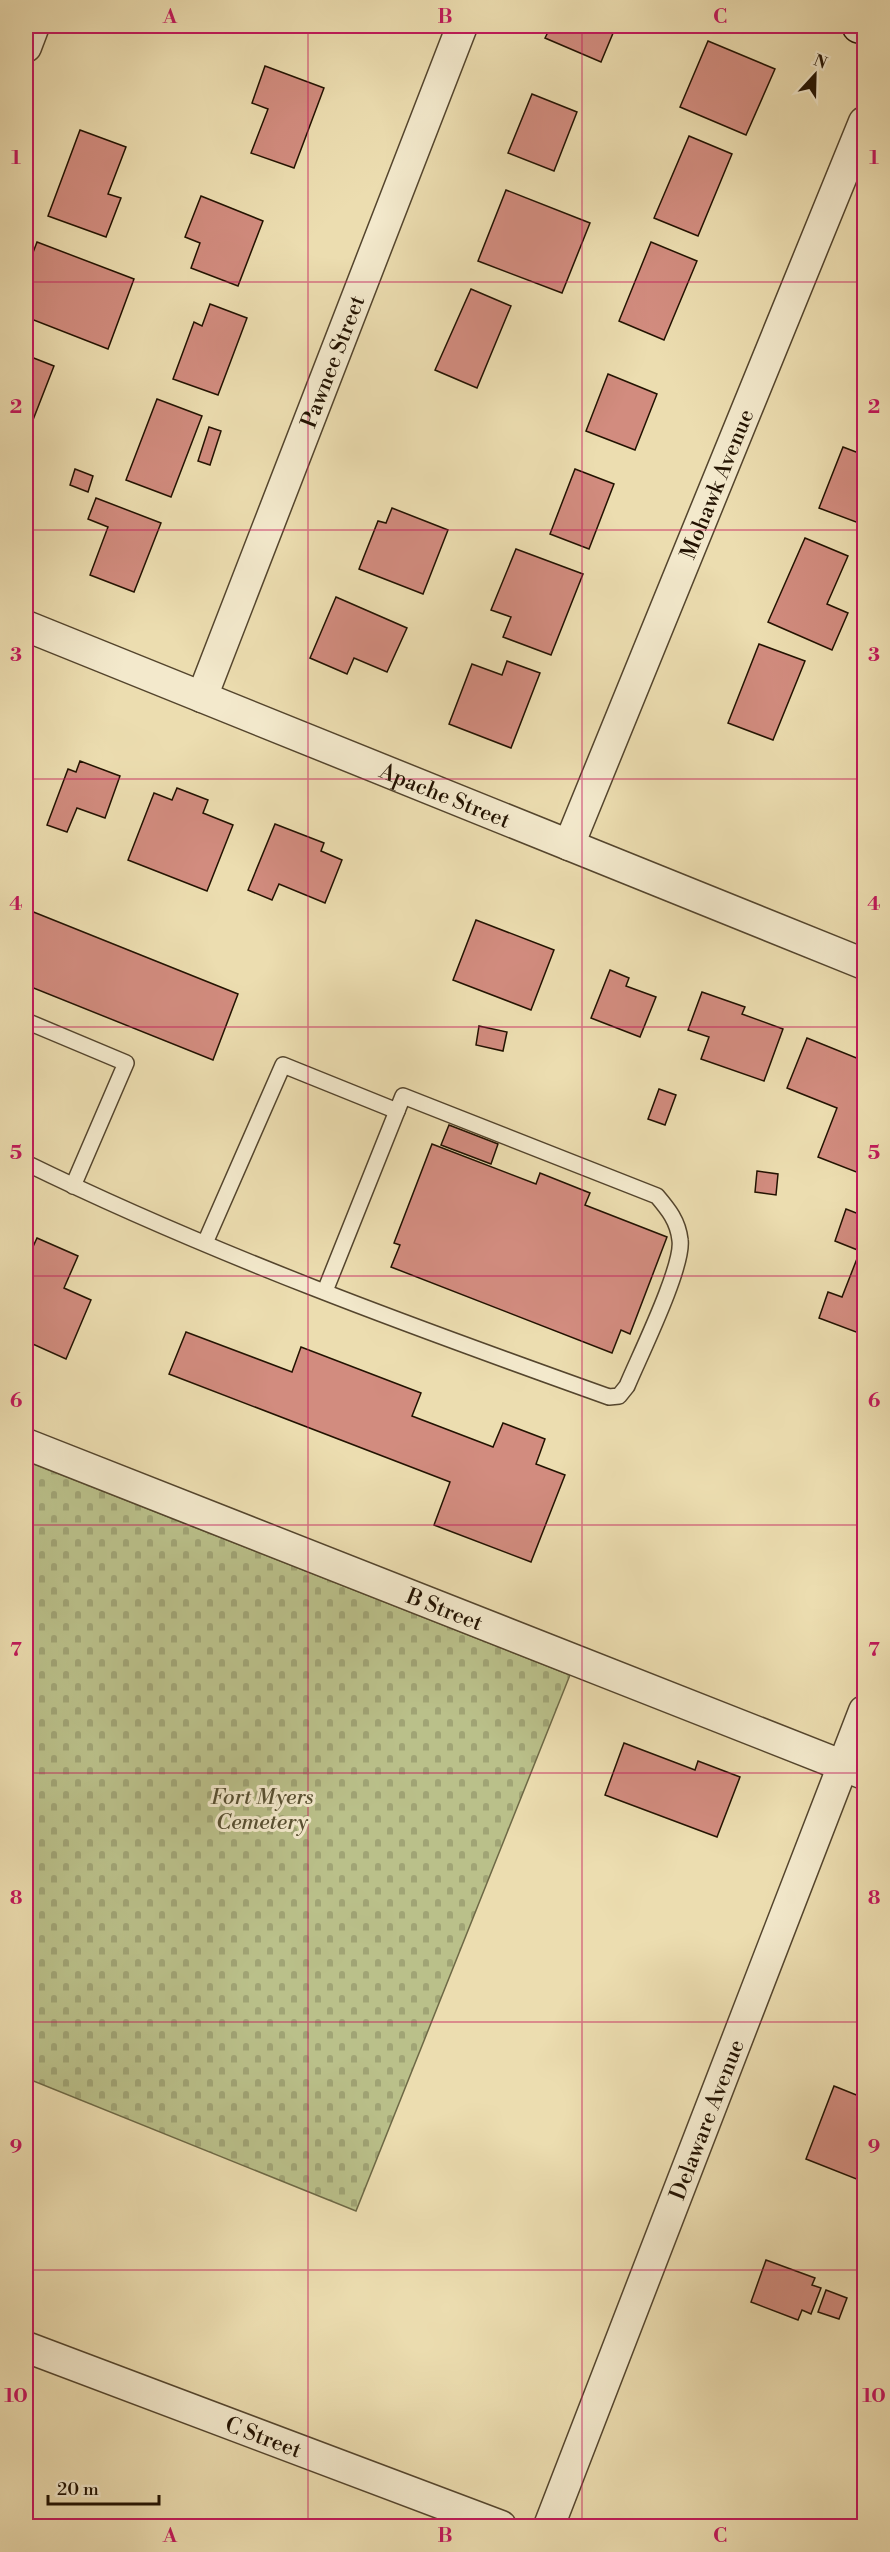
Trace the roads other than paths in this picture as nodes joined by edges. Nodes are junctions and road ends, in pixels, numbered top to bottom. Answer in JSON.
{"nodes":[{"id":1,"x":34,"y":26,"type":"edge"},
{"id":2,"x":462,"y":26,"type":"edge"},
{"id":3,"x":860,"y":26,"type":"edge"},
{"id":4,"x":864,"y":27,"type":"edge"},
{"id":5,"x":26,"y":47,"type":"edge"},
{"id":6,"x":864,"y":122,"type":"edge"},
{"id":7,"x":26,"y":626,"type":"edge"},
{"id":8,"x":202,"y":697,"type":"junction"},
{"id":9,"x":569,"y":845,"type":"junction"},
{"id":10,"x":864,"y":964,"type":"edge"},
{"id":11,"x":26,"y":1021,"type":"edge"},
{"id":12,"x":397,"y":1111,"type":"junction"},
{"id":13,"x":26,"y":1163,"type":"edge"},
{"id":14,"x":73,"y":1186,"type":"junction"},
{"id":15,"x":206,"y":1243,"type":"junction"},
{"id":16,"x":325,"y":1291,"type":"junction"},
{"id":17,"x":26,"y":1444,"type":"edge"},
{"id":18,"x":864,"y":1711,"type":"edge"},
{"id":19,"x":854,"y":1770,"type":"edge"},
{"id":20,"x":28,"y":2356,"type":"edge"},
{"id":21,"x":501,"y":2526,"type":"edge"},
{"id":22,"x":549,"y":2526,"type":"edge"}],
"edges":[{"from":1,"to":5,"type":"street"},
{"from":2,"to":8,"type":"street","name":"Pawnee Street"},
{"from":3,"to":4,"type":"street"},
{"from":6,"to":9,"type":"street","name":"Mohawk Avenue"},
{"from":7,"to":8,"type":"street","name":"Apache Street"},
{"from":8,"to":9,"type":"street","name":"Apache Street"},
{"from":9,"to":10,"type":"street","name":"Apache Street"},
{"from":11,"to":14,"type":"lane"},
{"from":12,"to":15,"type":"lane"},
{"from":12,"to":16,"type":"lane"},
{"from":12,"to":16,"type":"lane"},
{"from":13,"to":14,"type":"lane"},
{"from":14,"to":15,"type":"lane"},
{"from":15,"to":16,"type":"lane"},
{"from":17,"to":19,"type":"street","name":"B Street"},
{"from":18,"to":19,"type":"street","name":"Delaware Avenue"},
{"from":19,"to":22,"type":"street","name":"Delaware Avenue"},
{"from":20,"to":21,"type":"street","name":"C Street"}]}
